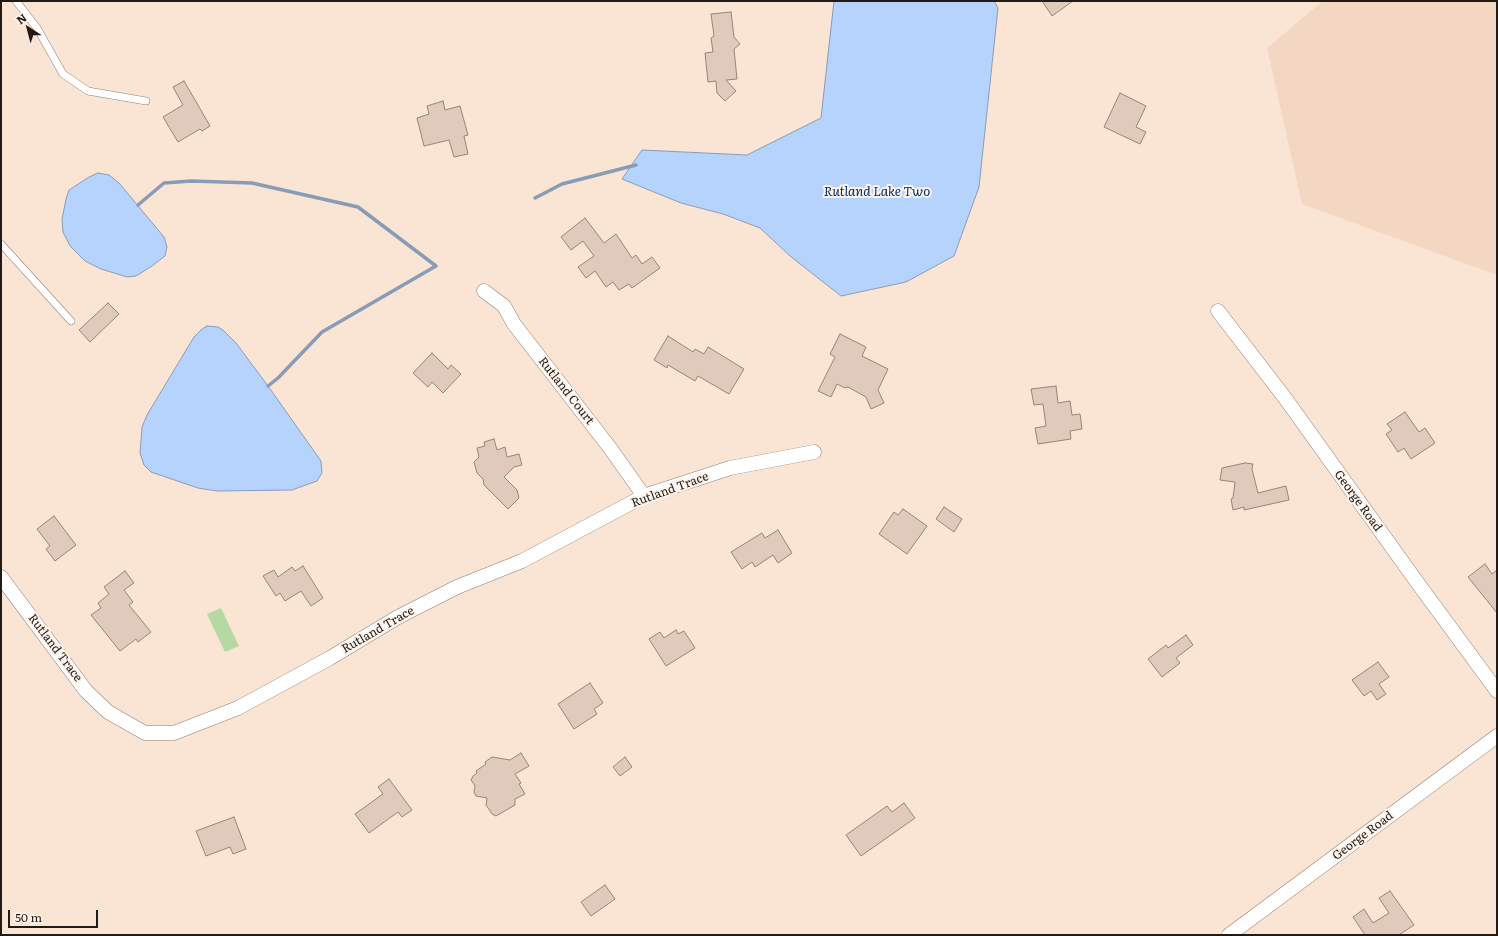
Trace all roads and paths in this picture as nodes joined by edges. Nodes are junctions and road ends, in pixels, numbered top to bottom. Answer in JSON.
{"nodes":[{"id":1,"x":16,"y":1,"type":"edge"},
{"id":2,"x":146,"y":101,"type":"dead end"},
{"id":3,"x":1,"y":244,"type":"edge"},
{"id":4,"x":484,"y":291,"type":"dead end"},
{"id":5,"x":1218,"y":311,"type":"dead end"},
{"id":6,"x":71,"y":321,"type":"dead end"},
{"id":7,"x":814,"y":452,"type":"dead end"},
{"id":8,"x":644,"y":496,"type":"junction"},
{"id":9,"x":1,"y":577,"type":"edge"},
{"id":10,"x":1497,"y":691,"type":"edge"},
{"id":11,"x":1497,"y":736,"type":"edge"},
{"id":12,"x":1230,"y":935,"type":"edge"}],
"edges":[{"from":1,"to":2,"type":"lane"},
{"from":3,"to":6,"type":"lane"},
{"from":4,"to":8,"type":"street","name":"Rutland Court"},
{"from":5,"to":10,"type":"street","name":"George Road"},
{"from":7,"to":8,"type":"street","name":"Rutland Trace"},
{"from":8,"to":9,"type":"street","name":"Rutland Trace"},
{"from":11,"to":12,"type":"street","name":"George Road"}]}
